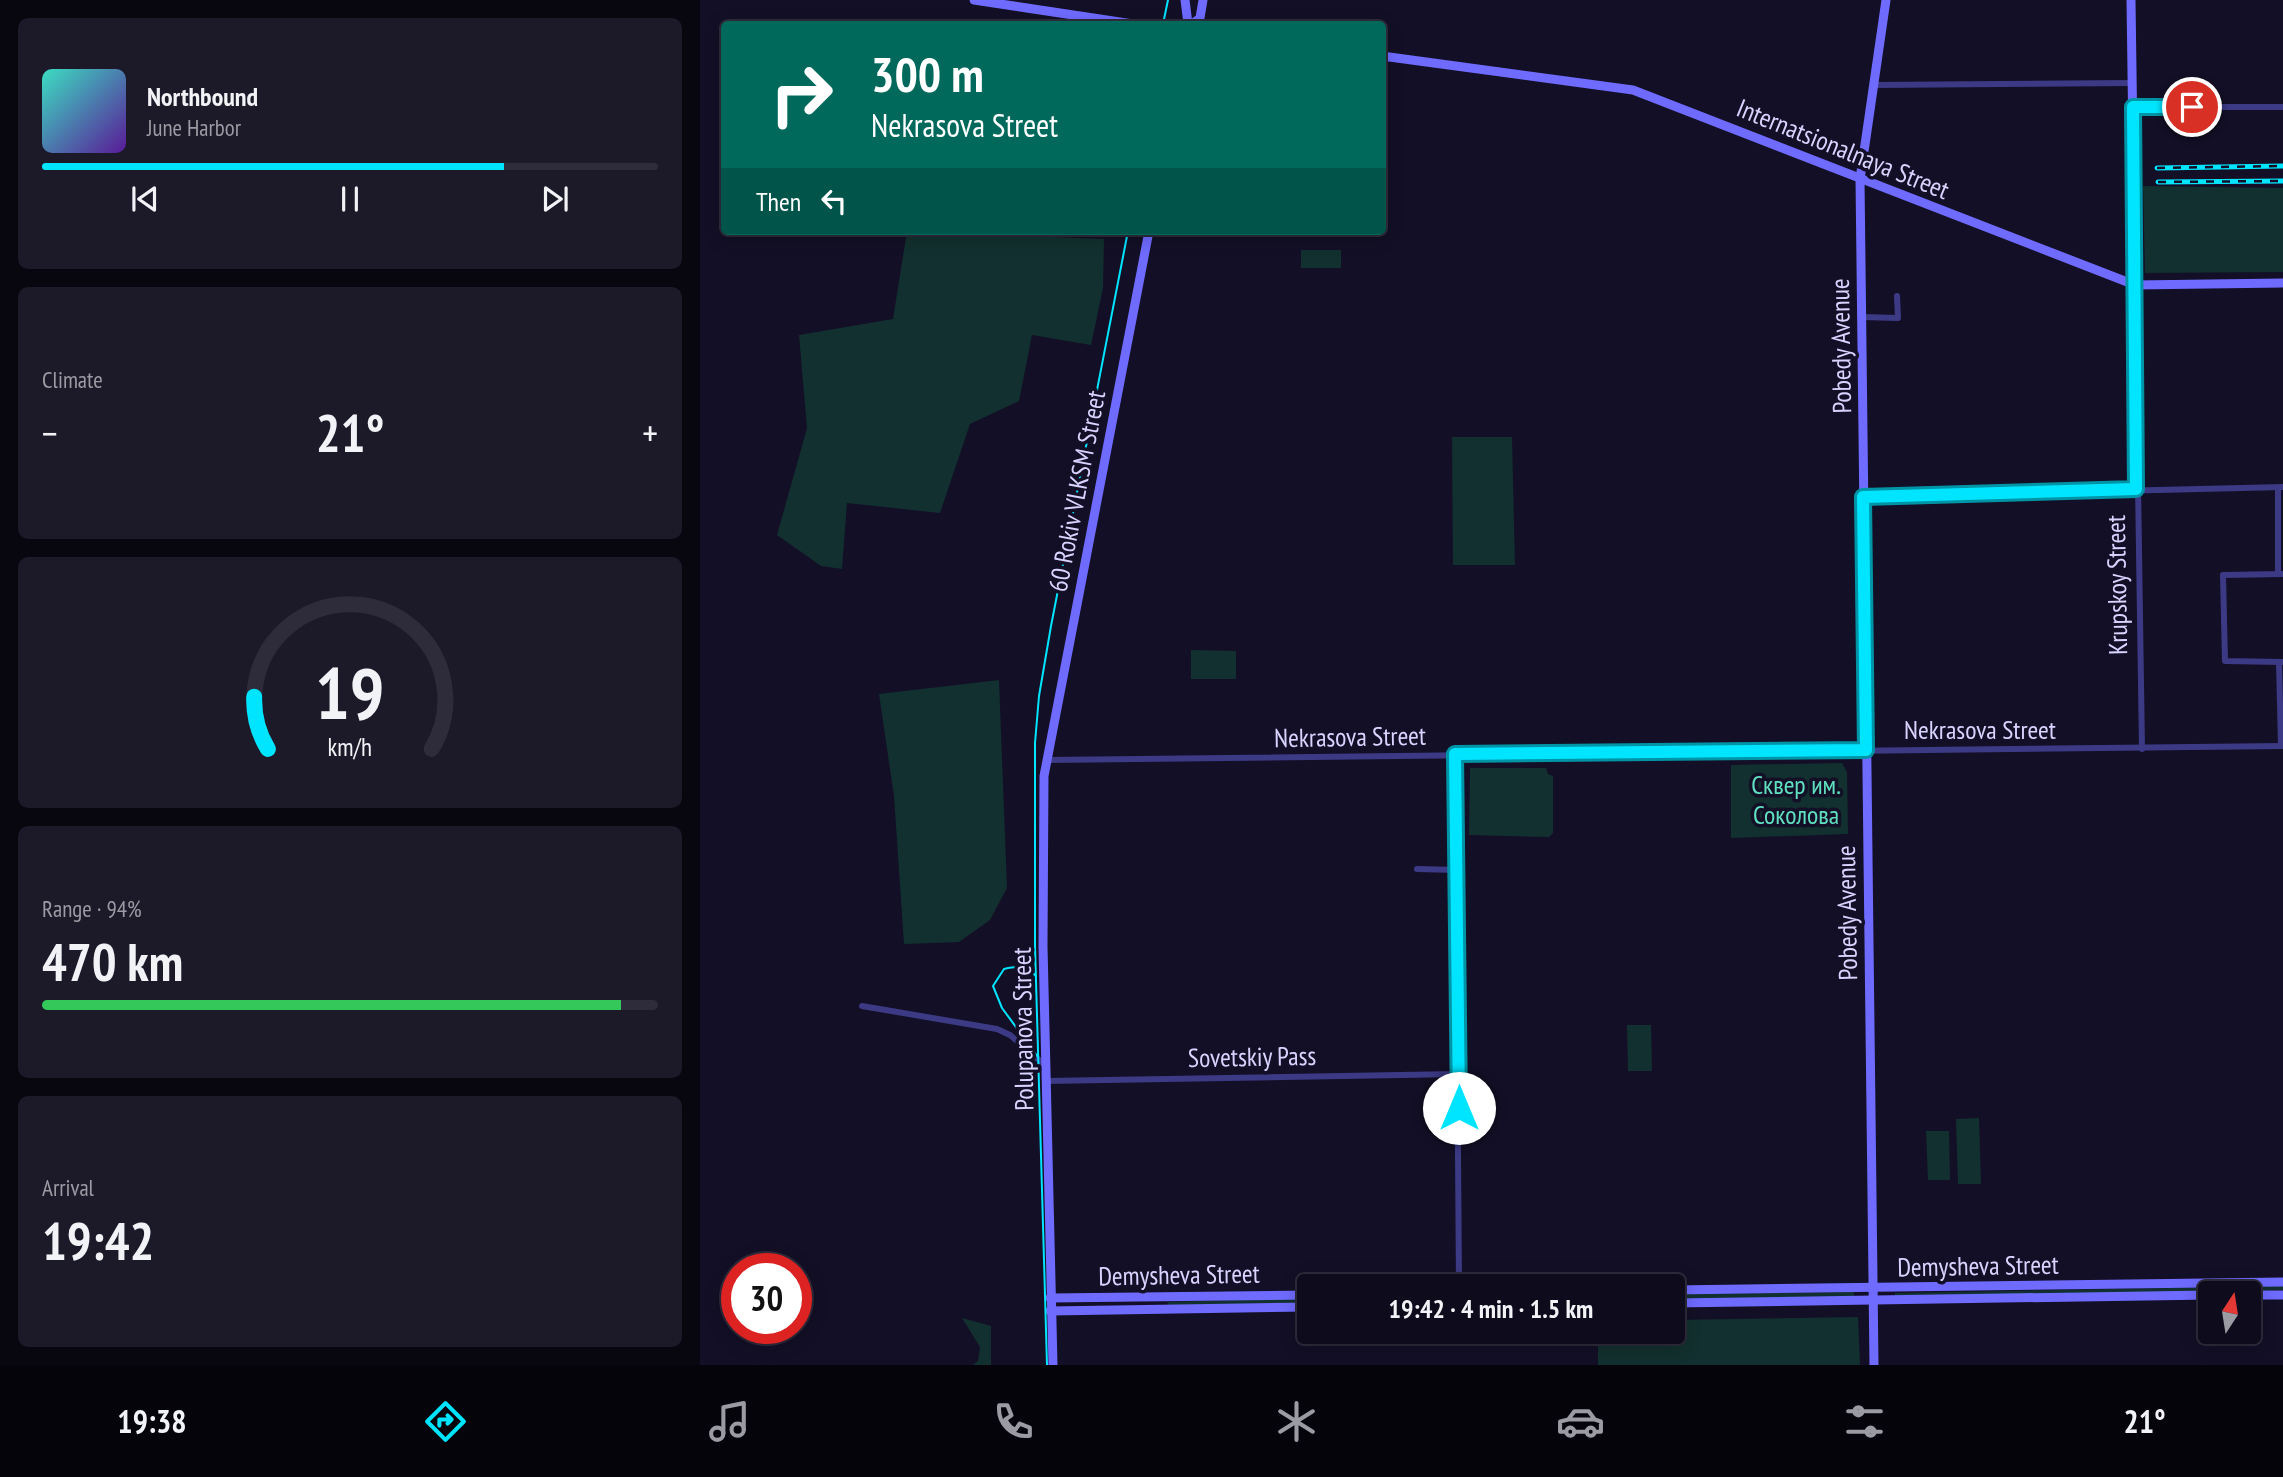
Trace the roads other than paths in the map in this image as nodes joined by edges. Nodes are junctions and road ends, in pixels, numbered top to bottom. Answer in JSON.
{"nodes":[{"id":1,"x":974,"y":0,"type":"edge"},
{"id":2,"x":1185,"y":0,"type":"edge"},
{"id":3,"x":1203,"y":0,"type":"edge"},
{"id":4,"x":1886,"y":0,"type":"edge"},
{"id":5,"x":2131,"y":0,"type":"edge"},
{"id":6,"x":1113,"y":21,"type":"edge"},
{"id":7,"x":1189,"y":21,"type":"edge"},
{"id":8,"x":1195,"y":21,"type":"edge"},
{"id":9,"x":1386,"y":57,"type":"edge"},
{"id":10,"x":2133,"y":83,"type":"junction"},
{"id":11,"x":1873,"y":85,"type":"junction"},
{"id":12,"x":2133,"y":107,"type":"junction"},
{"id":13,"x":2283,"y":107,"type":"edge"},
{"id":14,"x":1860,"y":179,"type":"junction"},
{"id":15,"x":1148,"y":235,"type":"edge"},
{"id":16,"x":2283,"y":283,"type":"edge"},
{"id":17,"x":2135,"y":285,"type":"junction"},
{"id":18,"x":1897,"y":296,"type":"dead end"},
{"id":19,"x":1861,"y":317,"type":"junction"},
{"id":20,"x":2280,"y":488,"type":"edge"},
{"id":21,"x":2136,"y":489,"type":"junction"},
{"id":22,"x":1863,"y":497,"type":"junction"},
{"id":23,"x":2281,"y":574,"type":"edge"},
{"id":24,"x":2281,"y":662,"type":"edge"},
{"id":25,"x":2282,"y":746,"type":"edge"},
{"id":26,"x":2142,"y":749,"type":"junction"},
{"id":27,"x":1866,"y":750,"type":"junction"},
{"id":28,"x":1455,"y":754,"type":"junction"},
{"id":29,"x":1048,"y":760,"type":"junction"},
{"id":30,"x":1417,"y":869,"type":"dead end"},
{"id":31,"x":1457,"y":870,"type":"junction"},
{"id":32,"x":862,"y":1006,"type":"dead end"},
{"id":33,"x":1045,"y":1065,"type":"junction"},
{"id":34,"x":1459,"y":1074,"type":"junction"},
{"id":35,"x":1045,"y":1081,"type":"junction"},
{"id":36,"x":1459,"y":1274,"type":"edge"},
{"id":37,"x":2283,"y":1282,"type":"edge"},
{"id":38,"x":1874,"y":1288,"type":"junction"},
{"id":39,"x":1685,"y":1290,"type":"edge"},
{"id":40,"x":1297,"y":1295,"type":"edge"},
{"id":41,"x":2198,"y":1295,"type":"edge"},
{"id":42,"x":2261,"y":1295,"type":"edge"},
{"id":43,"x":2283,"y":1295,"type":"edge"},
{"id":44,"x":1162,"y":1296,"type":"junction"},
{"id":45,"x":1050,"y":1298,"type":"junction"},
{"id":46,"x":1874,"y":1301,"type":"junction"},
{"id":47,"x":1685,"y":1303,"type":"edge"},
{"id":48,"x":1297,"y":1307,"type":"edge"},
{"id":49,"x":1161,"y":1309,"type":"junction"},
{"id":50,"x":1051,"y":1311,"type":"junction"},
{"id":51,"x":1053,"y":1365,"type":"edge"},
{"id":52,"x":1874,"y":1365,"type":"edge"}],
"edges":[{"from":1,"to":6,"type":"street"},
{"from":2,"to":7,"type":"street"},
{"from":3,"to":8,"type":"street"},
{"from":4,"to":11,"type":"street","name":"Pobedy Avenue"},
{"from":5,"to":10,"type":"street","name":"Krupskoy Street"},
{"from":9,"to":14,"type":"street","name":"Internatsionalnaya Street"},
{"from":10,"to":11,"type":"street"},
{"from":10,"to":12,"type":"street","name":"Krupskoy Street"},
{"from":11,"to":14,"type":"street","name":"Pobedy Avenue"},
{"from":12,"to":13,"type":"street"},
{"from":12,"to":17,"type":"street","name":"Krupskoy Street"},
{"from":14,"to":17,"type":"street","name":"Internatsionalnaya Street"},
{"from":14,"to":19,"type":"street","name":"Pobedy Avenue"},
{"from":15,"to":29,"type":"street","name":"60 Rokiv VLKSM Street"},
{"from":16,"to":17,"type":"street","name":"Internatsionalnaya Street"},
{"from":17,"to":21,"type":"street","name":"Krupskoy Street"},
{"from":18,"to":19,"type":"street"},
{"from":19,"to":22,"type":"street","name":"Pobedy Avenue"},
{"from":20,"to":21,"type":"street"},
{"from":20,"to":23,"type":"street"},
{"from":21,"to":22,"type":"street"},
{"from":21,"to":26,"type":"street","name":"Krupskoy Street"},
{"from":22,"to":27,"type":"street","name":"Pobedy Avenue"},
{"from":23,"to":24,"type":"street"},
{"from":24,"to":25,"type":"street"},
{"from":25,"to":26,"type":"street","name":"Nekrasova Street"},
{"from":26,"to":27,"type":"street","name":"Nekrasova Street"},
{"from":27,"to":28,"type":"street","name":"Nekrasova Street"},
{"from":27,"to":38,"type":"street","name":"Pobedy Avenue"},
{"from":28,"to":29,"type":"street","name":"Nekrasova Street"},
{"from":28,"to":31,"type":"street"},
{"from":29,"to":33,"type":"street","name":"Polupanova Street"},
{"from":30,"to":31,"type":"street"},
{"from":31,"to":34,"type":"street"},
{"from":32,"to":33,"type":"street"},
{"from":33,"to":35,"type":"street","name":"Polupanova Street"},
{"from":34,"to":35,"type":"street","name":"Sovetskiy Pass"},
{"from":34,"to":36,"type":"street"},
{"from":35,"to":45,"type":"street","name":"Polupanova Street"},
{"from":37,"to":38,"type":"street","name":"Demysheva Street"},
{"from":38,"to":39,"type":"street","name":"Demysheva Street"},
{"from":38,"to":46,"type":"street","name":"Pobedy Avenue"},
{"from":40,"to":44,"type":"street","name":"Demysheva Street"},
{"from":41,"to":46,"type":"street","name":"Demysheva Street"},
{"from":42,"to":43,"type":"street"},
{"from":44,"to":45,"type":"street","name":"Demysheva Street"},
{"from":44,"to":49,"type":"street"},
{"from":45,"to":50,"type":"street","name":"Polupanova Street"},
{"from":46,"to":47,"type":"street","name":"Demysheva Street"},
{"from":46,"to":52,"type":"street","name":"Pobedy Avenue"},
{"from":48,"to":49,"type":"street","name":"Demysheva Street"},
{"from":49,"to":50,"type":"street","name":"Demysheva Street"},
{"from":50,"to":51,"type":"street"}]}
